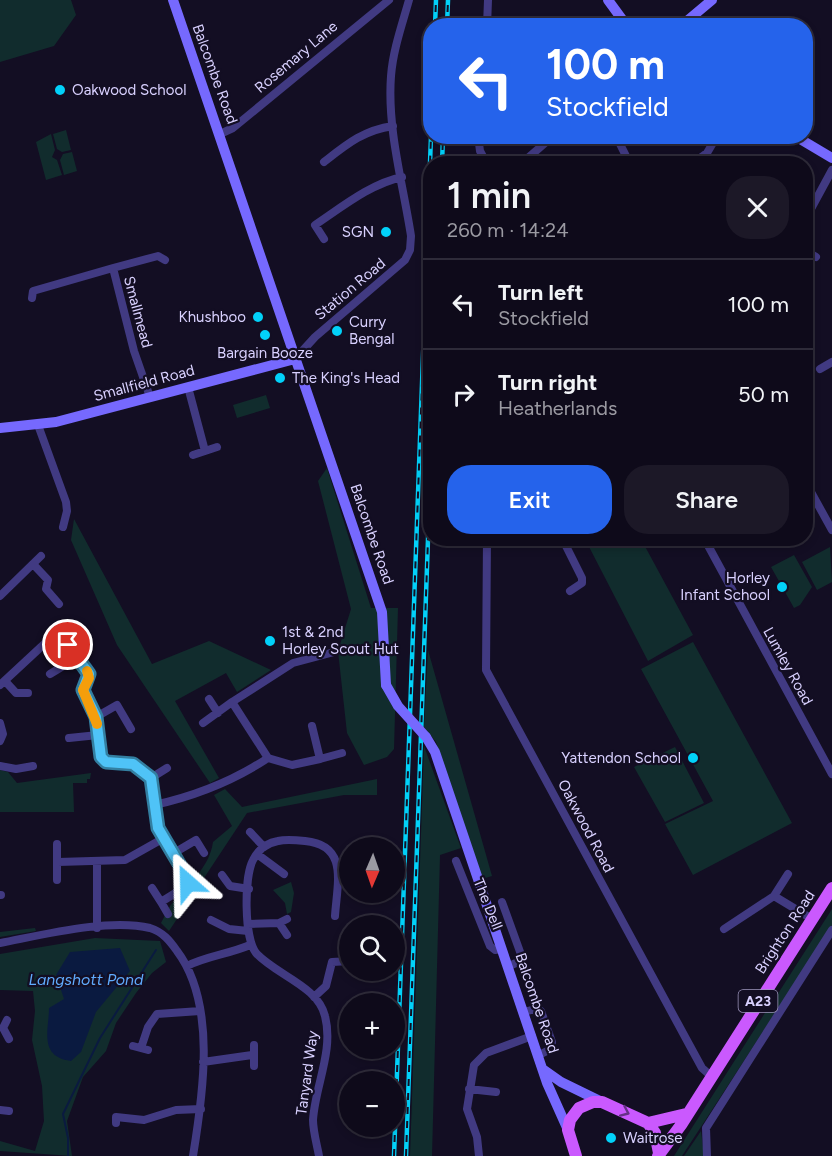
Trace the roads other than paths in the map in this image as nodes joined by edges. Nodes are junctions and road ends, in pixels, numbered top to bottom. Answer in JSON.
{"nodes":[{"id":1,"x":173,"y":0,"type":"edge"},
{"id":2,"x":389,"y":0,"type":"edge"},
{"id":3,"x":409,"y":0,"type":"edge"},
{"id":4,"x":488,"y":0,"type":"edge"},
{"id":5,"x":608,"y":0,"type":"edge"},
{"id":6,"x":712,"y":0,"type":"edge"},
{"id":7,"x":487,"y":18,"type":"edge"},
{"id":8,"x":621,"y":18,"type":"edge"},
{"id":9,"x":691,"y":18,"type":"edge"},
{"id":10,"x":393,"y":126,"type":"junction"},
{"id":11,"x":220,"y":134,"type":"junction"},
{"id":12,"x":544,"y":144,"type":"edge"},
{"id":13,"x":712,"y":144,"type":"edge"},
{"id":14,"x":808,"y":144,"type":"edge"},
{"id":15,"x":530,"y":156,"type":"edge"},
{"id":16,"x":703,"y":156,"type":"edge"},
{"id":17,"x":832,"y":158,"type":"edge"},
{"id":18,"x":324,"y":162,"type":"dead end"},
{"id":19,"x":832,"y":170,"type":"edge"},
{"id":20,"x":402,"y":177,"type":"junction"},
{"id":21,"x":813,"y":205,"type":"edge"},
{"id":22,"x":324,"y":239,"type":"dead end"},
{"id":23,"x":813,"y":255,"type":"edge"},
{"id":24,"x":816,"y":257,"type":"dead end"},
{"id":25,"x":162,"y":258,"type":"dead end"},
{"id":26,"x":113,"y":268,"type":"junction"},
{"id":27,"x":32,"y":294,"type":"dead end"},
{"id":28,"x":294,"y":354,"type":"junction"},
{"id":29,"x":832,"y":362,"type":"edge"},
{"id":30,"x":820,"y":369,"type":"dead end"},
{"id":31,"x":188,"y":387,"type":"junction"},
{"id":32,"x":150,"y":397,"type":"junction"},
{"id":33,"x":39,"y":425,"type":"junction"},
{"id":34,"x":0,"y":428,"type":"edge"},
{"id":35,"x":217,"y":447,"type":"dead end"},
{"id":36,"x":205,"y":451,"type":"junction"},
{"id":37,"x":193,"y":455,"type":"dead end"},
{"id":38,"x":813,"y":496,"type":"edge"},
{"id":39,"x":63,"y":527,"type":"dead end"},
{"id":40,"x":832,"y":530,"type":"edge"},
{"id":41,"x":487,"y":546,"type":"edge"},
{"id":42,"x":566,"y":546,"type":"edge"},
{"id":43,"x":708,"y":546,"type":"edge"},
{"id":44,"x":41,"y":556,"type":"dead end"},
{"id":45,"x":33,"y":564,"type":"junction"},
{"id":46,"x":570,"y":591,"type":"dead end"},
{"id":47,"x":0,"y":596,"type":"edge"},
{"id":48,"x":59,"y":604,"type":"dead end"},
{"id":49,"x":87,"y":642,"type":"dead end"},
{"id":50,"x":338,"y":651,"type":"dead end"},
{"id":51,"x":76,"y":654,"type":"junction"},
{"id":52,"x":50,"y":674,"type":"dead end"},
{"id":53,"x":2,"y":683,"type":"edge"},
{"id":54,"x":28,"y":693,"type":"dead end"},
{"id":55,"x":209,"y":699,"type":"dead end"},
{"id":56,"x":232,"y":702,"type":"junction"},
{"id":57,"x":218,"y":713,"type":"junction"},
{"id":58,"x":96,"y":717,"type":"junction"},
{"id":59,"x":0,"y":723,"type":"edge"},
{"id":60,"x":202,"y":723,"type":"dead end"},
{"id":61,"x":312,"y":726,"type":"dead end"},
{"id":62,"x":131,"y":729,"type":"dead end"},
{"id":63,"x":98,"y":735,"type":"junction"},
{"id":64,"x":69,"y":738,"type":"dead end"},
{"id":65,"x":0,"y":741,"type":"edge"},
{"id":66,"x":342,"y":753,"type":"dead end"},
{"id":67,"x":268,"y":758,"type":"junction"},
{"id":68,"x":320,"y":759,"type":"junction"},
{"id":69,"x":0,"y":766,"type":"edge"},
{"id":70,"x":33,"y":766,"type":"dead end"},
{"id":71,"x":167,"y":768,"type":"dead end"},
{"id":72,"x":832,"y":774,"type":"edge"},
{"id":73,"x":151,"y":778,"type":"junction"},
{"id":74,"x":154,"y":805,"type":"junction"},
{"id":75,"x":250,"y":832,"type":"dead end"},
{"id":76,"x":164,"y":838,"type":"junction"},
{"id":77,"x":57,"y":844,"type":"dead end"},
{"id":78,"x":264,"y":847,"type":"junction"},
{"id":79,"x":174,"y":853,"type":"junction"},
{"id":80,"x":204,"y":853,"type":"dead end"},
{"id":81,"x":257,"y":854,"type":"junction"},
{"id":82,"x":456,"y":861,"type":"dead end"},
{"id":83,"x":58,"y":862,"type":"junction"},
{"id":84,"x":97,"y":863,"type":"junction"},
{"id":85,"x":284,"y":874,"type":"dead end"},
{"id":86,"x":789,"y":874,"type":"dead end"},
{"id":87,"x":222,"y":875,"type":"dead end"},
{"id":88,"x":57,"y":880,"type":"dead end"},
{"id":89,"x":152,"y":888,"type":"dead end"},
{"id":90,"x":832,"y":888,"type":"edge"},
{"id":91,"x":249,"y":889,"type":"junction"},
{"id":92,"x":774,"y":896,"type":"junction"},
{"id":93,"x":161,"y":902,"type":"junction"},
{"id":94,"x":502,"y":902,"type":"dead end"},
{"id":95,"x":168,"y":914,"type":"dead end"},
{"id":96,"x":335,"y":916,"type":"dead end"},
{"id":97,"x":812,"y":919,"type":"junction"},
{"id":98,"x":211,"y":920,"type":"dead end"},
{"id":99,"x":97,"y":928,"type":"junction"},
{"id":100,"x":248,"y":928,"type":"junction"},
{"id":101,"x":724,"y":929,"type":"dead end"},
{"id":102,"x":832,"y":930,"type":"edge"},
{"id":103,"x":287,"y":935,"type":"dead end"},
{"id":104,"x":0,"y":943,"type":"edge"},
{"id":105,"x":250,"y":945,"type":"junction"},
{"id":106,"x":502,"y":949,"type":"junction"},
{"id":107,"x":339,"y":960,"type":"edge"},
{"id":108,"x":187,"y":966,"type":"junction"},
{"id":109,"x":509,"y":966,"type":"junction"},
{"id":110,"x":314,"y":997,"type":"junction"},
{"id":111,"x":200,"y":1011,"type":"junction"},
{"id":112,"x":524,"y":1012,"type":"junction"},
{"id":113,"x":8,"y":1020,"type":"dead end"},
{"id":114,"x":1,"y":1029,"type":"edge"},
{"id":115,"x":532,"y":1036,"type":"junction"},
{"id":116,"x":9,"y":1040,"type":"dead end"},
{"id":117,"x":254,"y":1046,"type":"dead end"},
{"id":118,"x":141,"y":1048,"type":"dead end"},
{"id":119,"x":252,"y":1055,"type":"junction"},
{"id":120,"x":539,"y":1055,"type":"junction"},
{"id":121,"x":203,"y":1062,"type":"junction"},
{"id":122,"x":254,"y":1066,"type":"dead end"},
{"id":123,"x":544,"y":1070,"type":"junction"},
{"id":124,"x":711,"y":1076,"type":"junction"},
{"id":125,"x":561,"y":1082,"type":"junction"},
{"id":126,"x":469,"y":1089,"type":"junction"},
{"id":127,"x":496,"y":1092,"type":"dead end"},
{"id":128,"x":551,"y":1093,"type":"junction"},
{"id":129,"x":602,"y":1102,"type":"junction"},
{"id":130,"x":201,"y":1109,"type":"junction"},
{"id":131,"x":686,"y":1114,"type":"junction"},
{"id":132,"x":116,"y":1118,"type":"dead end"},
{"id":133,"x":648,"y":1123,"type":"junction"},
{"id":134,"x":568,"y":1131,"type":"junction"},
{"id":135,"x":658,"y":1154,"type":"edge"},
{"id":136,"x":193,"y":1156,"type":"edge"},
{"id":137,"x":319,"y":1156,"type":"edge"},
{"id":138,"x":478,"y":1156,"type":"edge"},
{"id":139,"x":576,"y":1156,"type":"edge"},
{"id":140,"x":707,"y":1156,"type":"edge"}],
"edges":[{"from":1,"to":11,"type":"main road","name":"Balcombe Road"},
{"from":2,"to":11,"type":"street","name":"Rosemary Lane"},
{"from":3,"to":10,"type":"street"},
{"from":4,"to":7,"type":"street"},
{"from":5,"to":8,"type":"main road"},
{"from":6,"to":9,"type":"main road"},
{"from":10,"to":18,"type":"street"},
{"from":10,"to":20,"type":"street"},
{"from":11,"to":28,"type":"main road","name":"Balcombe Road"},
{"from":12,"to":15,"type":"street"},
{"from":13,"to":16,"type":"street"},
{"from":14,"to":17,"type":"main road"},
{"from":19,"to":21,"type":"street"},
{"from":20,"to":22,"type":"street"},
{"from":20,"to":28,"type":"street","name":"Station Road"},
{"from":23,"to":24,"type":"street"},
{"from":25,"to":26,"type":"street","name":"Smallmead"},
{"from":26,"to":27,"type":"street","name":"Smallmead"},
{"from":26,"to":32,"type":"street","name":"Smallmead"},
{"from":28,"to":31,"type":"main road","name":"Smallfield Road"},
{"from":28,"to":106,"type":"main road","name":"Balcombe Road","bridge":true},
{"from":29,"to":30,"type":"street"},
{"from":31,"to":32,"type":"main road","name":"Smallfield Road"},
{"from":31,"to":36,"type":"street"},
{"from":32,"to":33,"type":"main road","name":"Smallfield Road"},
{"from":33,"to":34,"type":"main road","name":"Smallfield Road"},
{"from":33,"to":39,"type":"street"},
{"from":35,"to":36,"type":"street"},
{"from":36,"to":37,"type":"street"},
{"from":38,"to":40,"type":"street"},
{"from":41,"to":124,"type":"street","name":"Oakwood Road"},
{"from":42,"to":46,"type":"street"},
{"from":43,"to":72,"type":"street","name":"Lumley Road"},
{"from":44,"to":45,"type":"street"},
{"from":45,"to":47,"type":"street"},
{"from":45,"to":48,"type":"street"},
{"from":49,"to":51,"type":"street"},
{"from":50,"to":56,"type":"street"},
{"from":51,"to":52,"type":"street"},
{"from":51,"to":53,"type":"street"},
{"from":51,"to":58,"type":"street"},
{"from":53,"to":54,"type":"street"},
{"from":55,"to":57,"type":"street"},
{"from":56,"to":57,"type":"street"},
{"from":56,"to":67,"type":"street"},
{"from":57,"to":60,"type":"street"},
{"from":58,"to":62,"type":"street"},
{"from":58,"to":63,"type":"street"},
{"from":59,"to":65,"type":"street"},
{"from":61,"to":68,"type":"street"},
{"from":63,"to":64,"type":"street"},
{"from":63,"to":73,"type":"street"},
{"from":66,"to":68,"type":"street"},
{"from":67,"to":68,"type":"street"},
{"from":67,"to":74,"type":"street"},
{"from":69,"to":70,"type":"street"},
{"from":71,"to":73,"type":"street"},
{"from":73,"to":74,"type":"street"},
{"from":74,"to":76,"type":"street"},
{"from":75,"to":78,"type":"street"},
{"from":76,"to":79,"type":"street"},
{"from":76,"to":84,"type":"street"},
{"from":77,"to":83,"type":"street"},
{"from":78,"to":81,"type":"street"},
{"from":78,"to":96,"type":"street"},
{"from":79,"to":80,"type":"street"},
{"from":79,"to":93,"type":"street"},
{"from":81,"to":85,"type":"street"},
{"from":81,"to":91,"type":"street"},
{"from":82,"to":106,"type":"street","name":"The Dell"},
{"from":83,"to":84,"type":"street"},
{"from":83,"to":88,"type":"street"},
{"from":84,"to":99,"type":"street"},
{"from":86,"to":92,"type":"street"},
{"from":87,"to":91,"type":"street"},
{"from":89,"to":93,"type":"street"},
{"from":90,"to":97,"type":"main road","name":"Brighton Road","number":"A23"},
{"from":91,"to":100,"type":"street"},
{"from":92,"to":97,"type":"street"},
{"from":92,"to":101,"type":"street"},
{"from":93,"to":95,"type":"street"},
{"from":94,"to":109,"type":"street"},
{"from":97,"to":124,"type":"main road","name":"Brighton Road","number":"A23"},
{"from":98,"to":100,"type":"street"},
{"from":99,"to":104,"type":"street"},
{"from":99,"to":108,"type":"street"},
{"from":100,"to":103,"type":"street"},
{"from":100,"to":105,"type":"street"},
{"from":102,"to":140,"type":"street"},
{"from":105,"to":108,"type":"street"},
{"from":105,"to":110,"type":"street","name":"Tanyard Way"},
{"from":106,"to":109,"type":"main road","name":"Balcombe Road"},
{"from":107,"to":110,"type":"street"},
{"from":108,"to":111,"type":"street"},
{"from":109,"to":112,"type":"main road","name":"Balcombe Road"},
{"from":110,"to":137,"type":"street","name":"Tanyard Way"},
{"from":111,"to":118,"type":"street"},
{"from":111,"to":121,"type":"street"},
{"from":112,"to":115,"type":"main road","name":"Balcombe Road"},
{"from":112,"to":120,"type":"street"},
{"from":113,"to":114,"type":"street"},
{"from":114,"to":116,"type":"street"},
{"from":115,"to":120,"type":"main road","name":"Balcombe Road"},
{"from":115,"to":126,"type":"street"},
{"from":117,"to":119,"type":"street"},
{"from":119,"to":121,"type":"street"},
{"from":119,"to":122,"type":"street"},
{"from":120,"to":123,"type":"main road","name":"Balcombe Road"},
{"from":121,"to":130,"type":"street"},
{"from":123,"to":125,"type":"main road","name":"Balcombe Road"},
{"from":123,"to":128,"type":"main road","name":"Balcombe Road"},
{"from":124,"to":131,"type":"main road","name":"Brighton Road","number":"A23"},
{"from":125,"to":128,"type":"main road"},
{"from":125,"to":129,"type":"main road","name":"Balcombe Road"},
{"from":126,"to":127,"type":"street"},
{"from":126,"to":138,"type":"street"},
{"from":128,"to":134,"type":"main road","name":"Balcombe Road"},
{"from":129,"to":133,"type":"main road","name":"Balcombe Road","one_way":true},
{"from":129,"to":134,"type":"main road"},
{"from":130,"to":132,"type":"street"},
{"from":130,"to":136,"type":"street"},
{"from":131,"to":133,"type":"main road"},
{"from":131,"to":135,"type":"main road","name":"Brighton Road","number":"A23"},
{"from":133,"to":135,"type":"main road","number":"A23"},
{"from":134,"to":139,"type":"main road","name":"Balcombe Road"}]}
